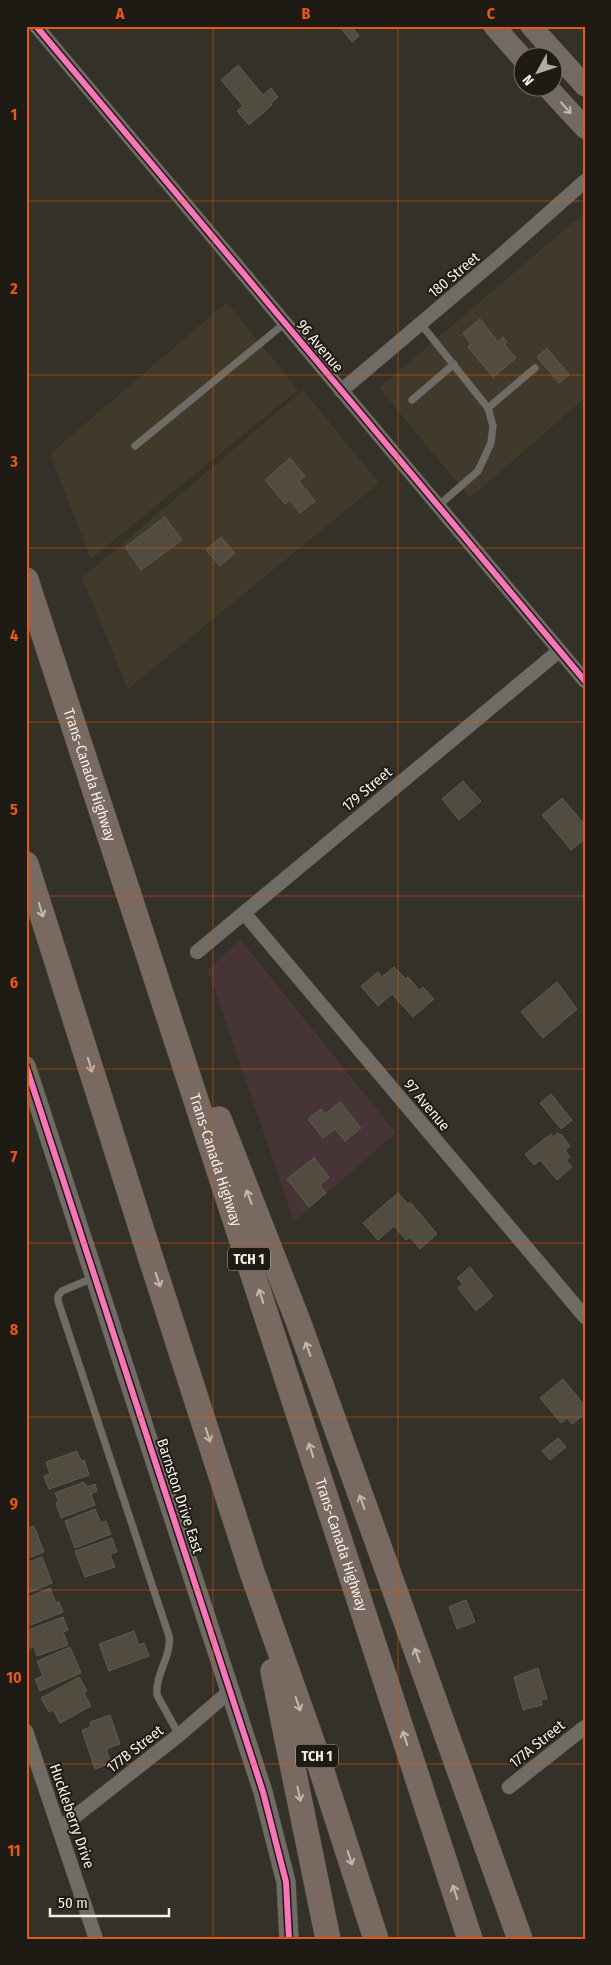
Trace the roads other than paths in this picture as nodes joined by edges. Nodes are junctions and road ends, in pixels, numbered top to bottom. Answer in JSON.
{"nodes":[{"id":1,"x":36,"y":26,"type":"edge"},
{"id":2,"x":494,"y":26,"type":"edge"},
{"id":3,"x":531,"y":26,"type":"edge"},
{"id":4,"x":514,"y":49,"type":"edge"},
{"id":5,"x":585,"y":86,"type":"edge"},
{"id":6,"x":557,"y":98,"type":"edge"},
{"id":7,"x":585,"y":128,"type":"edge"},
{"id":8,"x":585,"y":181,"type":"edge"},
{"id":9,"x":285,"y":323,"type":"junction"},
{"id":10,"x":421,"y":324,"type":"junction"},
{"id":11,"x":454,"y":364,"type":"junction"},
{"id":12,"x":535,"y":368,"type":"dead end"},
{"id":13,"x":341,"y":391,"type":"junction"},
{"id":14,"x":412,"y":400,"type":"dead end"},
{"id":15,"x":488,"y":408,"type":"junction"},
{"id":16,"x":135,"y":446,"type":"dead end"},
{"id":17,"x":438,"y":506,"type":"junction"},
{"id":18,"x":26,"y":580,"type":"edge"},
{"id":19,"x":559,"y":651,"type":"junction"},
{"id":20,"x":585,"y":681,"type":"edge"},
{"id":21,"x":117,"y":856,"type":"junction"},
{"id":22,"x":26,"y":864,"type":"edge"},
{"id":23,"x":244,"y":913,"type":"junction"},
{"id":24,"x":197,"y":952,"type":"dead end"},
{"id":25,"x":26,"y":1066,"type":"edge"},
{"id":26,"x":31,"y":1098,"type":"edge"},
{"id":27,"x":96,"y":1277,"type":"junction"},
{"id":28,"x":585,"y":1317,"type":"edge"},
{"id":29,"x":253,"y":1575,"type":"junction"},
{"id":30,"x":230,"y":1691,"type":"junction"},
{"id":31,"x":433,"y":1701,"type":"junction"},
{"id":32,"x":585,"y":1726,"type":"edge"},
{"id":33,"x":26,"y":1731,"type":"edge"},
{"id":34,"x":179,"y":1735,"type":"junction"},
{"id":35,"x":509,"y":1787,"type":"dead end"},
{"id":36,"x":59,"y":1830,"type":"junction"},
{"id":37,"x":96,"y":1939,"type":"edge"},
{"id":38,"x":289,"y":1939,"type":"edge"},
{"id":39,"x":328,"y":1939,"type":"edge"},
{"id":40,"x":376,"y":1939,"type":"edge"},
{"id":41,"x":470,"y":1939,"type":"edge"},
{"id":42,"x":508,"y":1939,"type":"edge"},
{"id":43,"x":520,"y":1939,"type":"edge"}],
"edges":[{"from":1,"to":9,"type":"street","name":"96 Avenue"},
{"from":2,"to":4,"type":"main road"},
{"from":3,"to":5,"type":"main road"},
{"from":6,"to":7,"type":"main road","one_way":true},
{"from":8,"to":10,"type":"street","name":"180 Street"},
{"from":9,"to":13,"type":"street","name":"96 Avenue"},
{"from":9,"to":16,"type":"lane"},
{"from":10,"to":11,"type":"lane"},
{"from":10,"to":13,"type":"street","name":"180 Street"},
{"from":11,"to":14,"type":"lane"},
{"from":11,"to":15,"type":"lane"},
{"from":12,"to":15,"type":"lane"},
{"from":13,"to":17,"type":"street","name":"96 Avenue"},
{"from":15,"to":17,"type":"lane"},
{"from":17,"to":19,"type":"street","name":"96 Avenue"},
{"from":18,"to":21,"type":"highway","name":"Trans-Canada Highway","number":"TCH 1"},
{"from":19,"to":20,"type":"street","name":"96 Avenue"},
{"from":19,"to":23,"type":"street","name":"179 Street"},
{"from":31,"to":21,"type":"highway","one_way":true},
{"from":41,"to":21,"type":"highway","name":"Trans-Canada Highway","number":"TCH 1","one_way":true},
{"from":22,"to":29,"type":"highway","number":"TCH 1","one_way":true},
{"from":23,"to":24,"type":"street","name":"179 Street"},
{"from":23,"to":28,"type":"street","name":"97 Avenue"},
{"from":25,"to":26,"type":"street","name":"Barnston Drive East"},
{"from":26,"to":27,"type":"street","name":"Barnston Drive East"},
{"from":27,"to":30,"type":"street","name":"Barnston Drive East"},
{"from":27,"to":34,"type":"lane"},
{"from":29,"to":39,"type":"highway","one_way":true},
{"from":29,"to":40,"type":"highway","number":"TCH 1","one_way":true},
{"from":30,"to":34,"type":"street","name":"177B Street"},
{"from":30,"to":38,"type":"street","name":"Barnston Drive East"},
{"from":31,"to":42,"type":"highway"},
{"from":31,"to":43,"type":"highway"},
{"from":32,"to":35,"type":"street","name":"177A Street"},
{"from":33,"to":36,"type":"street","name":"Huckleberry Drive"},
{"from":34,"to":36,"type":"street","name":"177B Street"},
{"from":36,"to":37,"type":"street","name":"Huckleberry Drive"}]}
